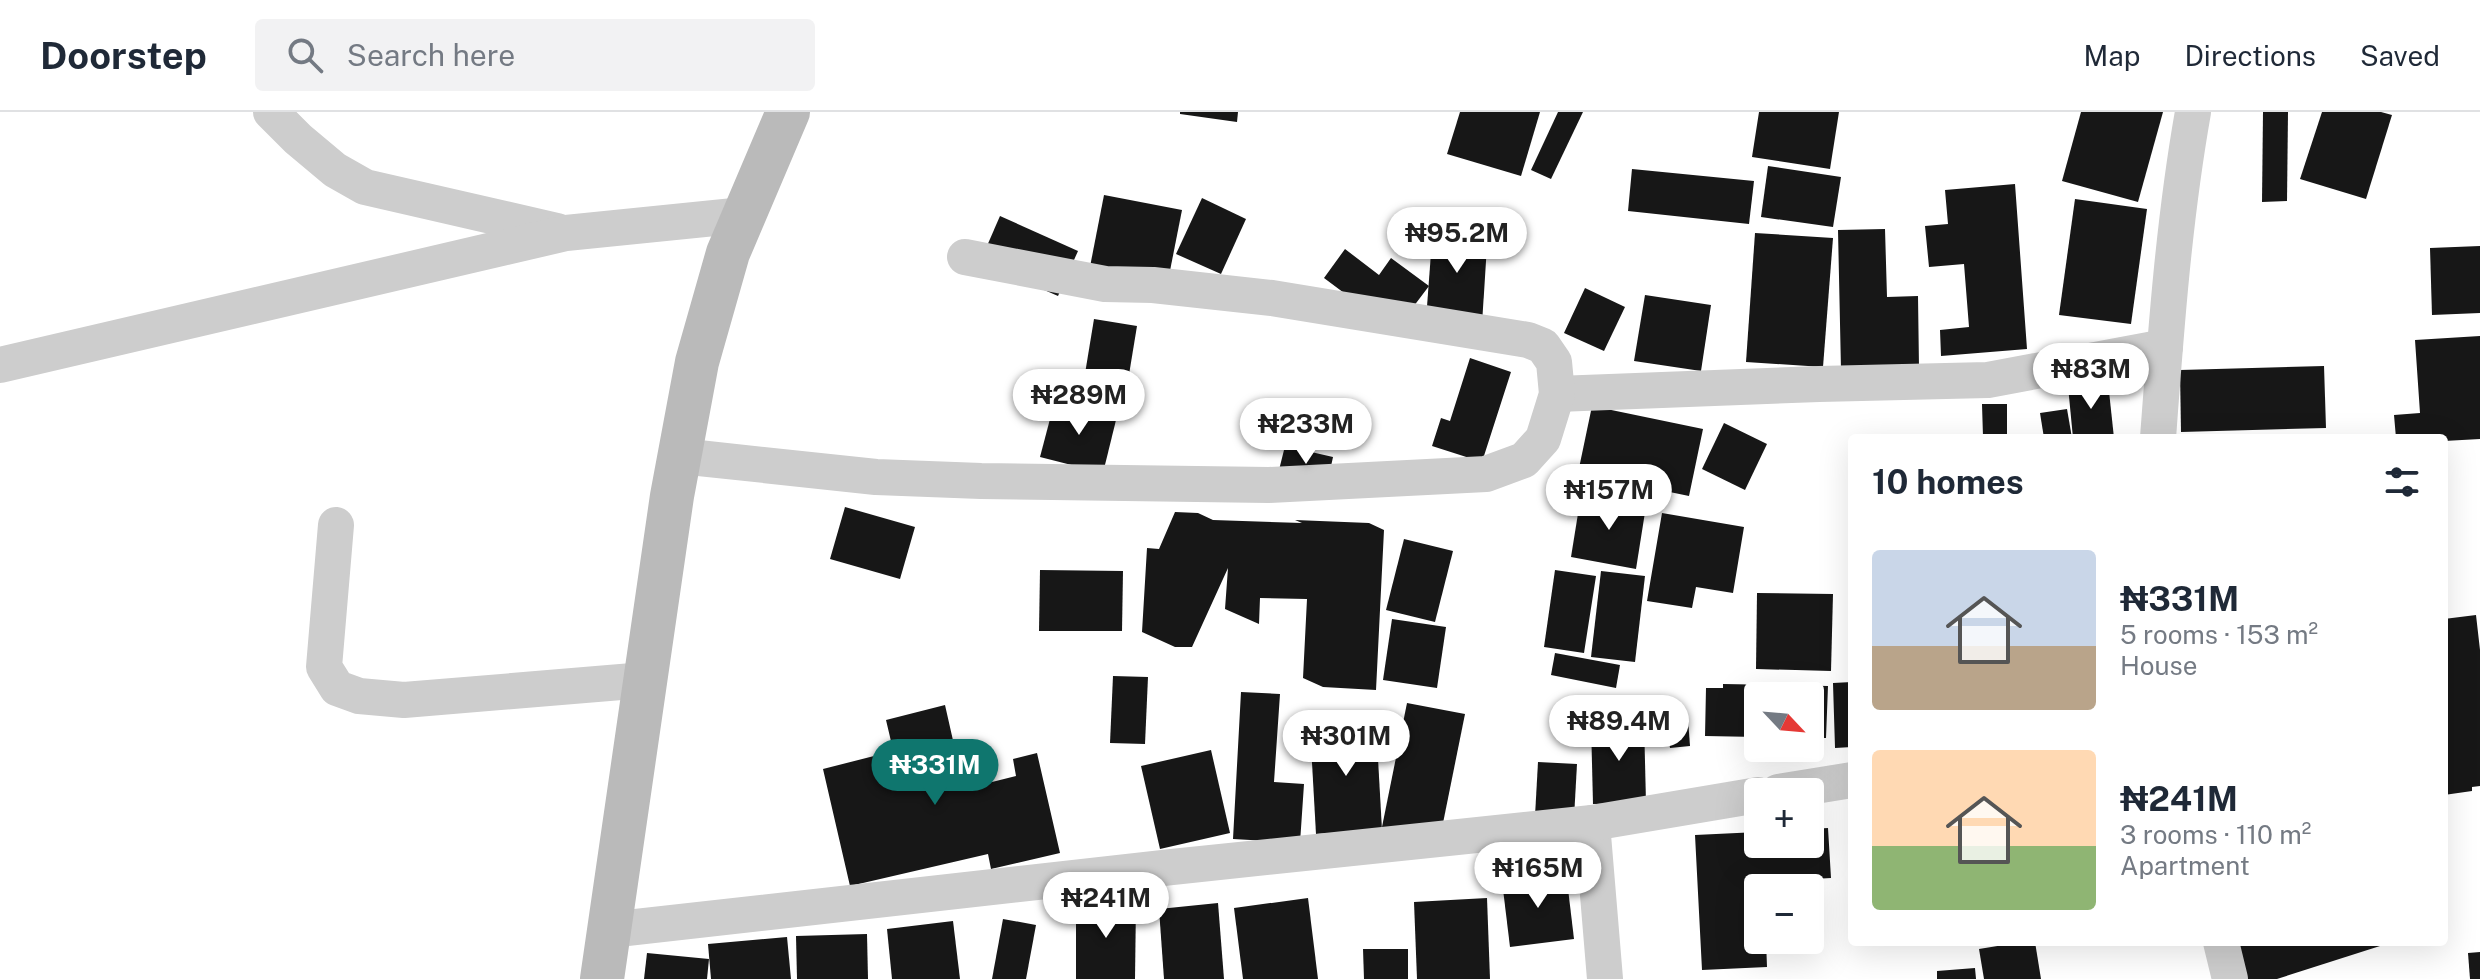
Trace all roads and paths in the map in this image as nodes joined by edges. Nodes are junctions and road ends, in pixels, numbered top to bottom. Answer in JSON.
{"nodes":[{"id":1,"x":271,"y":112,"type":"edge"},
{"id":2,"x":788,"y":112,"type":"edge"},
{"id":3,"x":2193,"y":112,"type":"edge"},
{"id":4,"x":744,"y":215,"type":"junction"},
{"id":5,"x":566,"y":233,"type":"junction"},
{"id":6,"x":965,"y":257,"type":"dead end"},
{"id":7,"x":2165,"y":347,"type":"junction"},
{"id":8,"x":0,"y":365,"type":"edge"},
{"id":9,"x":1557,"y":394,"type":"junction"},
{"id":10,"x":2158,"y":434,"type":"edge"},
{"id":11,"x":680,"y":456,"type":"junction"},
{"id":12,"x":336,"y":525,"type":"dead end"},
{"id":13,"x":645,"y":680,"type":"junction"},
{"id":14,"x":1848,"y":781,"type":"edge"},
{"id":15,"x":1824,"y":785,"type":"edge"},
{"id":16,"x":1744,"y":797,"type":"edge"},
{"id":17,"x":1592,"y":823,"type":"junction"},
{"id":18,"x":609,"y":930,"type":"junction"},
{"id":19,"x":2222,"y":946,"type":"edge"},
{"id":20,"x":602,"y":979,"type":"edge"},
{"id":21,"x":1605,"y":979,"type":"edge"},
{"id":22,"x":2230,"y":979,"type":"edge"}],
"edges":[{"from":1,"to":5,"type":"street"},
{"from":2,"to":4,"type":"street"},
{"from":3,"to":7,"type":"street"},
{"from":4,"to":5,"type":"street"},
{"from":4,"to":11,"type":"street"},
{"from":5,"to":8,"type":"street"},
{"from":6,"to":9,"type":"street"},
{"from":7,"to":9,"type":"street"},
{"from":7,"to":10,"type":"street"},
{"from":9,"to":11,"type":"street"},
{"from":11,"to":13,"type":"street"},
{"from":12,"to":13,"type":"street"},
{"from":13,"to":18,"type":"street"},
{"from":14,"to":15,"type":"street"},
{"from":16,"to":17,"type":"street"},
{"from":17,"to":18,"type":"street"},
{"from":17,"to":21,"type":"street"},
{"from":18,"to":20,"type":"street"},
{"from":19,"to":22,"type":"street"}]}
